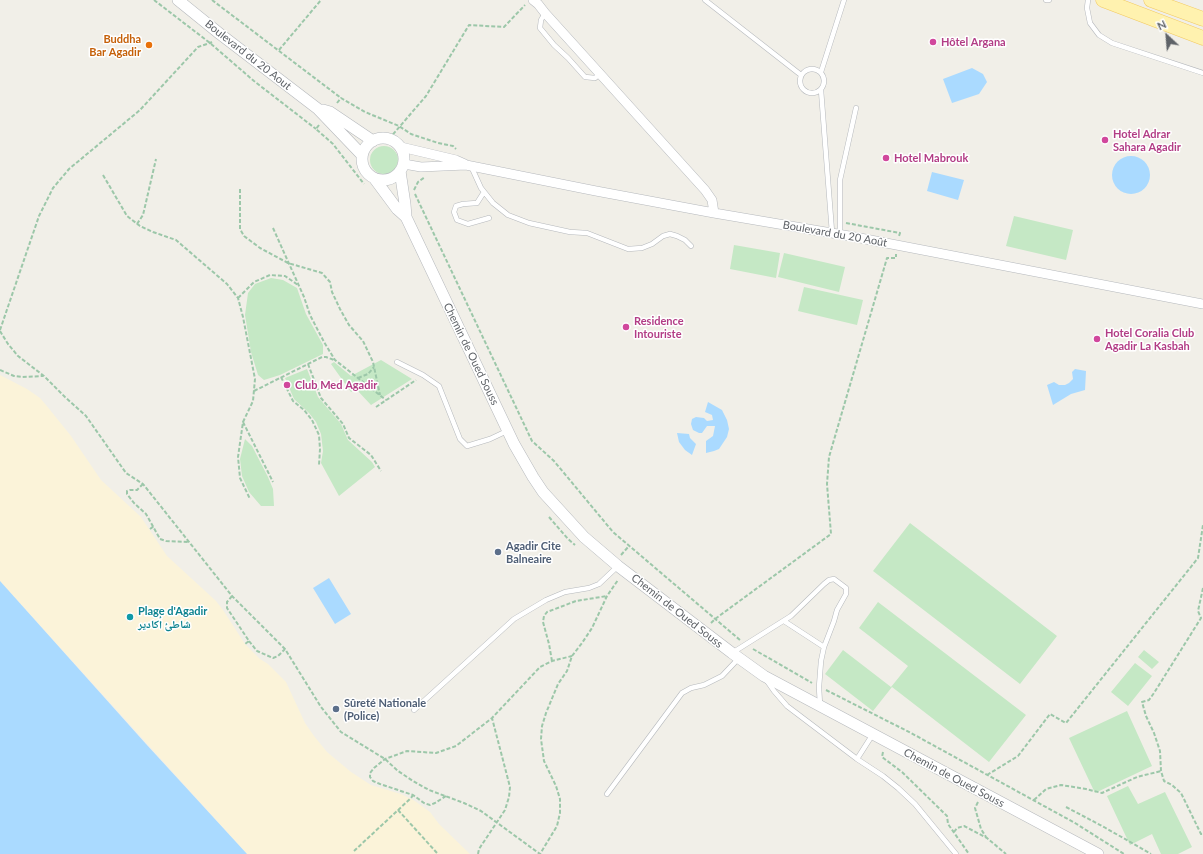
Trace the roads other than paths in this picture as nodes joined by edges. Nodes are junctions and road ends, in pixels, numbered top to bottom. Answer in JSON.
{"nodes":[{"id":1,"x":178,"y":0,"type":"edge"},
{"id":2,"x":706,"y":0,"type":"edge"},
{"id":3,"x":844,"y":0,"type":"edge"},
{"id":4,"x":1088,"y":0,"type":"edge"},
{"id":5,"x":1103,"y":0,"type":"edge"},
{"id":6,"x":1151,"y":0,"type":"edge"},
{"id":7,"x":529,"y":3,"type":"edge"},
{"id":8,"x":1174,"y":5,"type":"edge"},
{"id":9,"x":545,"y":13,"type":"junction"},
{"id":10,"x":1203,"y":19,"type":"edge"},
{"id":11,"x":1203,"y":38,"type":"edge"},
{"id":12,"x":821,"y":72,"type":"junction"},
{"id":13,"x":1203,"y":73,"type":"edge"},
{"id":14,"x":600,"y":74,"type":"junction"},
{"id":15,"x":801,"y":75,"type":"junction"},
{"id":16,"x":820,"y":90,"type":"junction"},
{"id":17,"x":856,"y":108,"type":"dead end"},
{"id":18,"x":328,"y":114,"type":"junction"},
{"id":19,"x":373,"y":141,"type":"junction"},
{"id":20,"x":401,"y":147,"type":"junction"},
{"id":21,"x":362,"y":156,"type":"junction"},
{"id":22,"x":468,"y":165,"type":"junction"},
{"id":23,"x":402,"y":168,"type":"junction"},
{"id":24,"x":374,"y":178,"type":"junction"},
{"id":25,"x":484,"y":192,"type":"junction"},
{"id":26,"x":714,"y":213,"type":"junction"},
{"id":27,"x":406,"y":217,"type":"junction"},
{"id":28,"x":489,"y":218,"type":"dead end"},
{"id":29,"x":836,"y":233,"type":"junction"},
{"id":30,"x":691,"y":246,"type":"dead end"},
{"id":31,"x":1203,"y":304,"type":"edge"},
{"id":32,"x":397,"y":362,"type":"dead end"},
{"id":33,"x":508,"y":431,"type":"junction"},
{"id":34,"x":618,"y":566,"type":"junction"},
{"id":35,"x":784,"y":620,"type":"junction"},
{"id":36,"x":824,"y":647,"type":"junction"},
{"id":37,"x":736,"y":656,"type":"junction"},
{"id":38,"x":764,"y":676,"type":"junction"},
{"id":39,"x":820,"y":705,"type":"junction"},
{"id":40,"x":414,"y":710,"type":"dead end"},
{"id":41,"x":873,"y":734,"type":"junction"},
{"id":42,"x":857,"y":759,"type":"junction"},
{"id":43,"x":607,"y":794,"type":"dead end"},
{"id":44,"x":956,"y":854,"type":"edge"},
{"id":45,"x":1098,"y":854,"type":"edge"}],
"edges":[{"from":1,"to":18,"type":"street","name":"Boulevard du 20 Aout"},
{"from":2,"to":15,"type":"lane"},
{"from":3,"to":12,"type":"lane"},
{"from":4,"to":13,"type":"lane"},
{"from":5,"to":11,"type":"main road"},
{"from":6,"to":8,"type":"main road"},
{"from":7,"to":9,"type":"street"},
{"from":8,"to":10,"type":"main road"},
{"from":9,"to":14,"type":"street"},
{"from":9,"to":14,"type":"lane"},
{"from":12,"to":15,"type":"lane"},
{"from":12,"to":16,"type":"lane"},
{"from":14,"to":26,"type":"street"},
{"from":15,"to":16,"type":"lane"},
{"from":16,"to":29,"type":"lane"},
{"from":17,"to":29,"type":"lane"},
{"from":18,"to":19,"type":"street"},
{"from":18,"to":21,"type":"street"},
{"from":19,"to":20,"type":"street"},
{"from":19,"to":21,"type":"street"},
{"from":20,"to":22,"type":"street","name":"Boulevard du 20 Août"},
{"from":20,"to":23,"type":"street"},
{"from":21,"to":24,"type":"street"},
{"from":22,"to":23,"type":"street","name":"Boulevard du 20 Août"},
{"from":22,"to":25,"type":"lane"},
{"from":22,"to":26,"type":"street","name":"Boulevard du 20 Août"},
{"from":23,"to":24,"type":"street"},
{"from":23,"to":27,"type":"street","name":"Chemin de Oued Souss"},
{"from":24,"to":27,"type":"street","name":"Chemin de Oued Souss"},
{"from":25,"to":28,"type":"lane"},
{"from":25,"to":30,"type":"lane"},
{"from":26,"to":29,"type":"street","name":"Boulevard du 20 Août"},
{"from":27,"to":33,"type":"street","name":"Chemin de Oued Souss"},
{"from":29,"to":31,"type":"street","name":"Boulevard du 20 Août"},
{"from":32,"to":33,"type":"lane"},
{"from":33,"to":34,"type":"street","name":"Chemin de Oued Souss"},
{"from":34,"to":37,"type":"street","name":"Chemin de Oued Souss"},
{"from":34,"to":40,"type":"lane"},
{"from":35,"to":36,"type":"lane"},
{"from":35,"to":36,"type":"lane"},
{"from":35,"to":37,"type":"lane"},
{"from":36,"to":39,"type":"lane"},
{"from":37,"to":38,"type":"street","name":"Chemin de Oued Souss"},
{"from":37,"to":43,"type":"lane"},
{"from":38,"to":39,"type":"street","name":"Chemin de Oued Souss"},
{"from":38,"to":42,"type":"lane"},
{"from":39,"to":41,"type":"street","name":"Chemin de Oued Souss"},
{"from":41,"to":42,"type":"lane"},
{"from":41,"to":45,"type":"street","name":"Chemin de Oued Souss"},
{"from":42,"to":44,"type":"lane"}]}
